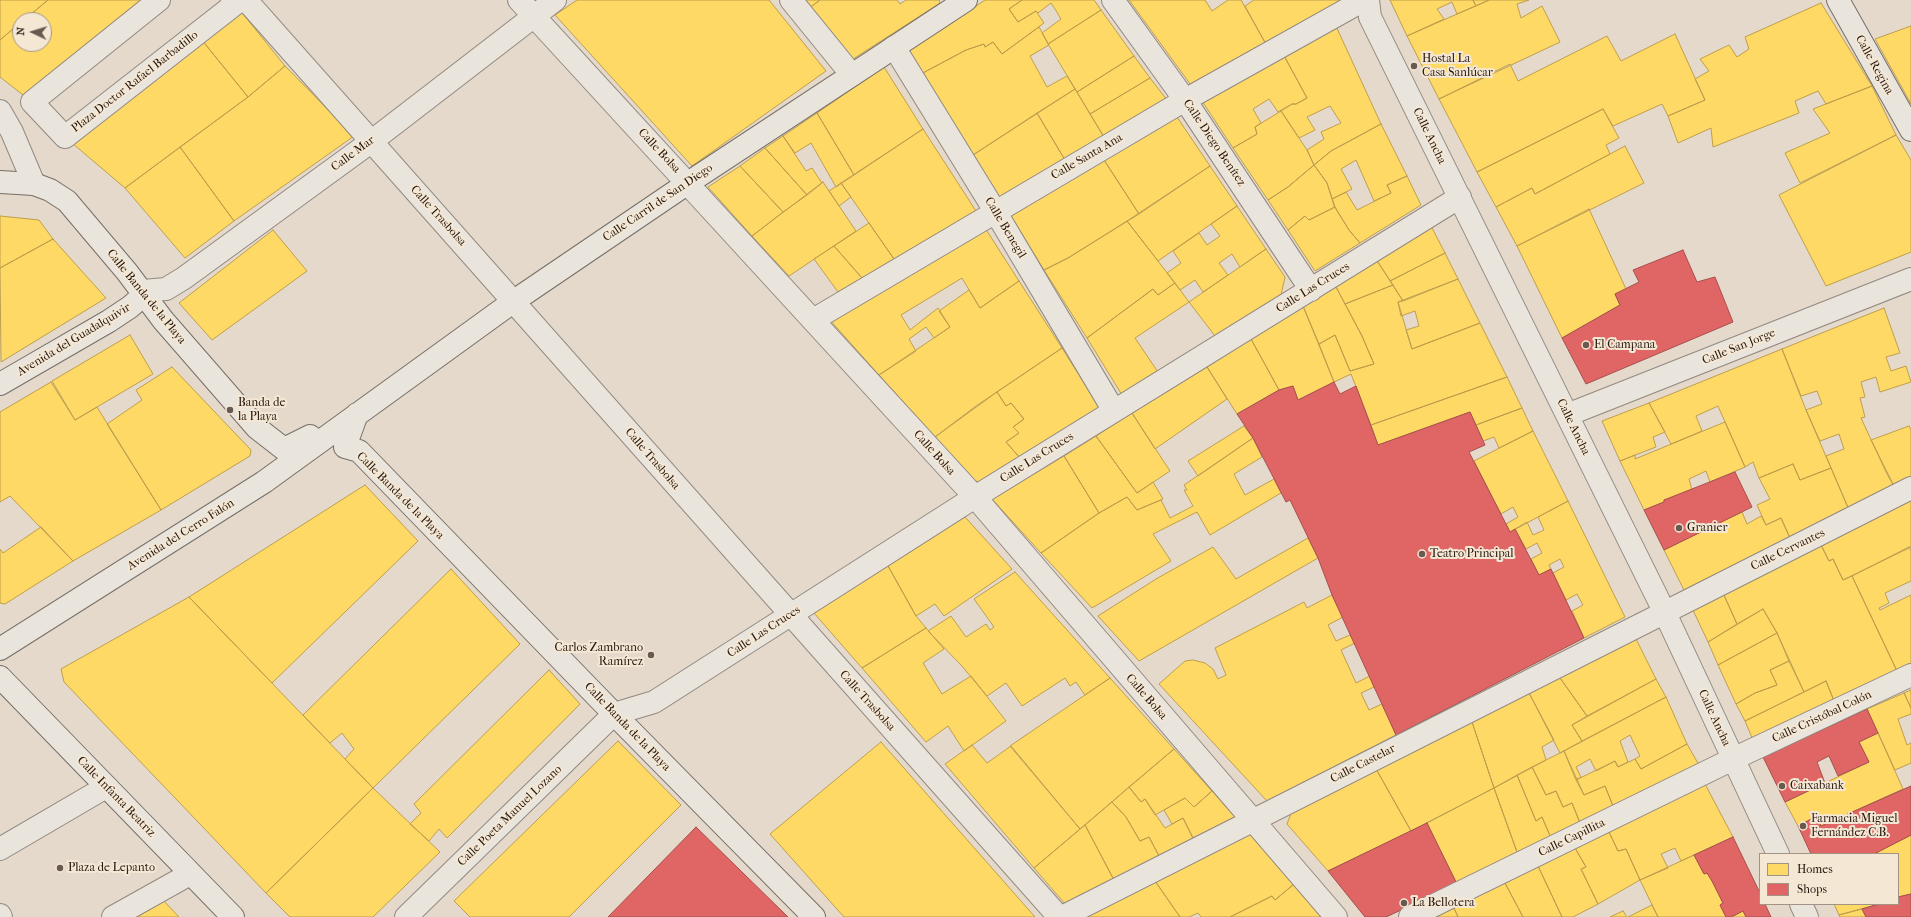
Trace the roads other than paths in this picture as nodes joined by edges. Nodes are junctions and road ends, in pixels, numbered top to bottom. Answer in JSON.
{"nodes":[{"id":1,"x":159,"y":0,"type":"edge"},
{"id":2,"x":232,"y":0,"type":"edge"},
{"id":3,"x":246,"y":0,"type":"edge"},
{"id":4,"x":519,"y":0,"type":"edge"},
{"id":5,"x":555,"y":0,"type":"edge"},
{"id":6,"x":791,"y":0,"type":"edge"},
{"id":7,"x":966,"y":0,"type":"edge"},
{"id":8,"x":1112,"y":0,"type":"edge"},
{"id":9,"x":1364,"y":0,"type":"edge"},
{"id":10,"x":1368,"y":0,"type":"edge"},
{"id":11,"x":1838,"y":0,"type":"edge"},
{"id":12,"x":534,"y":16,"type":"junction"},
{"id":13,"x":894,"y":47,"type":"junction"},
{"id":14,"x":852,"y":75,"type":"junction"},
{"id":15,"x":1185,"y":100,"type":"junction"},
{"id":16,"x":0,"y":111,"type":"edge"},
{"id":17,"x":1911,"y":130,"type":"edge"},
{"id":18,"x":372,"y":141,"type":"junction"},
{"id":19,"x":0,"y":182,"type":"edge"},
{"id":20,"x":688,"y":183,"type":"junction"},
{"id":21,"x":34,"y":184,"type":"junction"},
{"id":22,"x":1460,"y":197,"type":"junction"},
{"id":23,"x":995,"y":211,"type":"junction"},
{"id":24,"x":1911,"y":279,"type":"edge"},
{"id":25,"x":1310,"y":290,"type":"junction"},
{"id":26,"x":143,"y":291,"type":"junction"},
{"id":27,"x":514,"y":301,"type":"junction"},
{"id":28,"x":813,"y":320,"type":"junction"},
{"id":29,"x":0,"y":384,"type":"edge"},
{"id":30,"x":1114,"y":411,"type":"junction"},
{"id":31,"x":357,"y":414,"type":"junction"},
{"id":32,"x":1567,"y":415,"type":"junction"},
{"id":33,"x":1911,"y":488,"type":"edge"},
{"id":34,"x":975,"y":497,"type":"junction"},
{"id":35,"x":1664,"y":611,"type":"junction"},
{"id":36,"x":790,"y":615,"type":"junction"},
{"id":37,"x":0,"y":649,"type":"edge"},
{"id":38,"x":1911,"y":675,"type":"edge"},
{"id":39,"x":0,"y":677,"type":"edge"},
{"id":40,"x":614,"y":714,"type":"junction"},
{"id":41,"x":1733,"y":759,"type":"junction"},
{"id":42,"x":106,"y":787,"type":"junction"},
{"id":43,"x":1252,"y":821,"type":"junction"},
{"id":44,"x":0,"y":849,"type":"edge"},
{"id":45,"x":1778,"y":853,"type":"edge"},
{"id":46,"x":190,"y":874,"type":"junction"},
{"id":47,"x":1801,"y":905,"type":"edge"},
{"id":48,"x":113,"y":917,"type":"edge"},
{"id":49,"x":233,"y":917,"type":"edge"},
{"id":50,"x":406,"y":917,"type":"edge"},
{"id":51,"x":814,"y":917,"type":"edge"},
{"id":52,"x":1059,"y":917,"type":"edge"},
{"id":53,"x":1062,"y":917,"type":"edge"},
{"id":54,"x":1336,"y":917,"type":"edge"},
{"id":55,"x":1410,"y":917,"type":"edge"},
{"id":56,"x":1807,"y":917,"type":"edge"}],
"edges":[{"from":1,"to":2,"type":"street","name":"Plaza Doctor Rafael Barbadillo"},
{"from":3,"to":18,"type":"street","name":"Calle Trasbolsa"},
{"from":4,"to":12,"type":"street","name":"Calle Bolsa"},
{"from":5,"to":12,"type":"street","name":"Calle Mar"},
{"from":6,"to":14,"type":"street"},
{"from":7,"to":13,"type":"street","name":"Calle Carril de San Diego"},
{"from":8,"to":15,"type":"street","name":"Calle Diego Benítez"},
{"from":9,"to":15,"type":"street","name":"Calle Santa Ana"},
{"from":10,"to":22,"type":"street","name":"Calle Ancha"},
{"from":11,"to":17,"type":"street","name":"Calle Regina"},
{"from":12,"to":18,"type":"street","name":"Calle Mar"},
{"from":12,"to":20,"type":"street","name":"Calle Bolsa"},
{"from":13,"to":14,"type":"street","name":"Calle Carril de San Diego"},
{"from":13,"to":23,"type":"street","name":"Calle Benegil"},
{"from":14,"to":20,"type":"street","name":"Calle Carril de San Diego"},
{"from":15,"to":23,"type":"street","name":"Calle Santa Ana"},
{"from":15,"to":25,"type":"street","name":"Calle Diego Benítez"},
{"from":16,"to":21,"type":"street"},
{"from":18,"to":26,"type":"street","name":"Calle Mar"},
{"from":18,"to":27,"type":"street","name":"Calle Trasbolsa"},
{"from":19,"to":21,"type":"street","name":"Calle Banda de la Playa"},
{"from":20,"to":27,"type":"street","name":"Calle Carril de San Diego"},
{"from":20,"to":28,"type":"street","name":"Calle Bolsa"},
{"from":21,"to":26,"type":"street","name":"Calle Banda de la Playa"},
{"from":22,"to":25,"type":"street","name":"Calle Las Cruces"},
{"from":22,"to":32,"type":"street","name":"Calle Ancha"},
{"from":23,"to":28,"type":"street","name":"Calle Santa Ana"},
{"from":23,"to":30,"type":"street","name":"Calle Benegil"},
{"from":24,"to":32,"type":"street","name":"Calle San Jorge"},
{"from":25,"to":30,"type":"street","name":"Calle Las Cruces"},
{"from":26,"to":29,"type":"street","name":"Avenida del Guadalquivir"},
{"from":26,"to":31,"type":"street","name":"Calle Banda de la Playa"},
{"from":27,"to":31,"type":"street","name":"Calle Carril de San Diego"},
{"from":27,"to":36,"type":"street","name":"Calle Trasbolsa"},
{"from":28,"to":34,"type":"street","name":"Calle Bolsa"},
{"from":30,"to":34,"type":"street","name":"Calle Las Cruces"},
{"from":31,"to":37,"type":"street","name":"Avenida del Cerro Falón"},
{"from":31,"to":40,"type":"street","name":"Calle Banda de la Playa"},
{"from":32,"to":35,"type":"street","name":"Calle Ancha"},
{"from":33,"to":35,"type":"street","name":"Calle Cervantes"},
{"from":34,"to":36,"type":"street","name":"Calle Las Cruces"},
{"from":34,"to":43,"type":"street","name":"Calle Bolsa"},
{"from":35,"to":41,"type":"street","name":"Calle Ancha"},
{"from":35,"to":43,"type":"street","name":"Calle Castelar"},
{"from":36,"to":40,"type":"street","name":"Calle Las Cruces"},
{"from":36,"to":52,"type":"street","name":"Calle Trasbolsa"},
{"from":38,"to":41,"type":"street","name":"Calle Cristóbal Colón"},
{"from":39,"to":42,"type":"street","name":"Calle Infanta Beatriz"},
{"from":40,"to":50,"type":"street","name":"Calle Poeta Manuel Lozano"},
{"from":40,"to":51,"type":"street","name":"Calle Banda de la Playa"},
{"from":41,"to":45,"type":"street","name":"Calle Ancha"},
{"from":41,"to":55,"type":"street","name":"Calle Capillita"},
{"from":42,"to":44,"type":"street"},
{"from":42,"to":46,"type":"street","name":"Calle Infanta Beatriz"},
{"from":43,"to":53,"type":"street","name":"Calle Castelar"},
{"from":43,"to":54,"type":"street","name":"Calle Bolsa"},
{"from":46,"to":48,"type":"street"},
{"from":46,"to":49,"type":"street","name":"Calle Infanta Beatriz"},
{"from":47,"to":56,"type":"street"}]}
